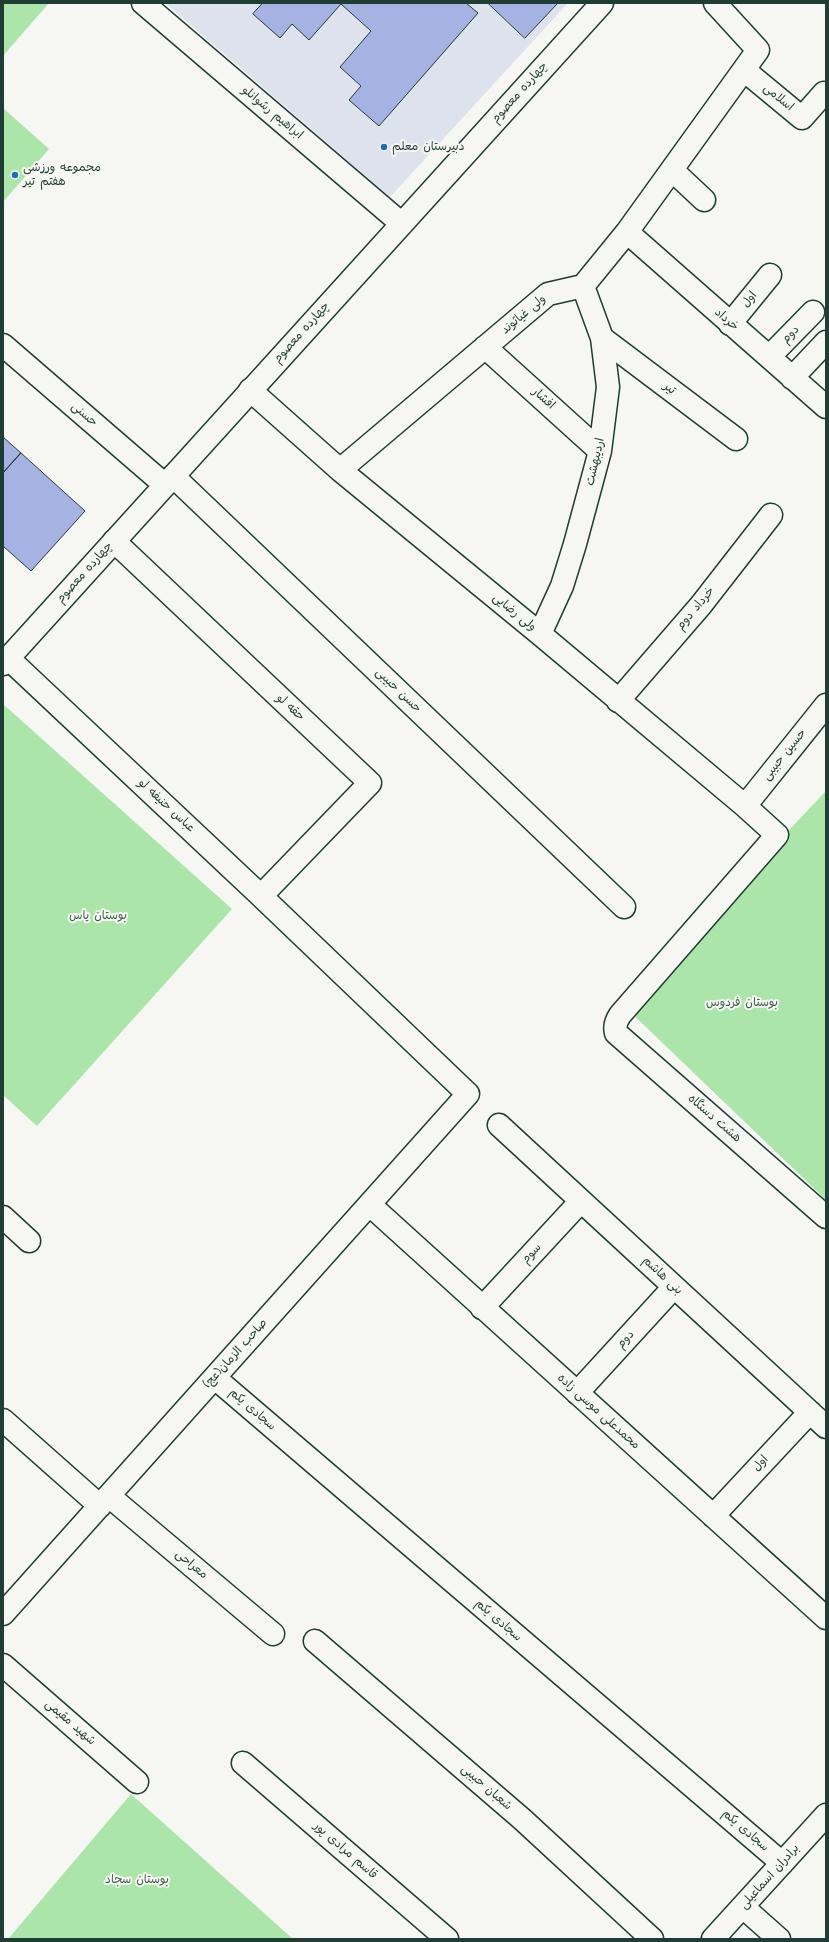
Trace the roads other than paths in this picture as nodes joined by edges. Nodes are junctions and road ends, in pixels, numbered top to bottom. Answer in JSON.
{"nodes":[{"id":1,"x":143,"y":3,"type":"edge"},
{"id":2,"x":602,"y":3,"type":"edge"},
{"id":3,"x":715,"y":3,"type":"edge"},
{"id":4,"x":744,"y":70,"type":"junction"},
{"id":5,"x":825,"y":93,"type":"edge"},
{"id":6,"x":672,"y":170,"type":"junction"},
{"id":7,"x":704,"y":200,"type":"dead end"},
{"id":8,"x":402,"y":224,"type":"junction"},
{"id":9,"x":627,"y":232,"type":"junction"},
{"id":10,"x":770,"y":275,"type":"dead end"},
{"id":11,"x":583,"y":286,"type":"junction"},
{"id":12,"x":813,"y":312,"type":"dead end"},
{"id":13,"x":730,"y":324,"type":"junction"},
{"id":14,"x":602,"y":338,"type":"junction"},
{"id":15,"x":826,"y":342,"type":"edge"},
{"id":16,"x":3,"y":345,"type":"edge"},
{"id":17,"x":485,"y":347,"type":"junction"},
{"id":18,"x":769,"y":357,"type":"junction"},
{"id":19,"x":792,"y":378,"type":"junction"},
{"id":20,"x":250,"y":390,"type":"junction"},
{"id":21,"x":826,"y":407,"type":"edge"},
{"id":22,"x":736,"y":439,"type":"dead end"},
{"id":23,"x":600,"y":451,"type":"junction"},
{"id":24,"x":340,"y":470,"type":"junction"},
{"id":25,"x":169,"y":480,"type":"junction"},
{"id":26,"x":772,"y":515,"type":"dead end"},
{"id":27,"x":114,"y":541,"type":"junction"},
{"id":28,"x":540,"y":634,"type":"junction"},
{"id":29,"x":6,"y":661,"type":"edge"},
{"id":30,"x":618,"y":701,"type":"junction"},
{"id":31,"x":826,"y":705,"type":"edge"},
{"id":32,"x":745,"y":806,"type":"junction"},
{"id":33,"x":261,"y":896,"type":"junction"},
{"id":34,"x":624,"y":906,"type":"dead end"},
{"id":35,"x":620,"y":1015,"type":"joint"},
{"id":36,"x":468,"y":1094,"type":"joint"},
{"id":37,"x":499,"y":1125,"type":"dead end"},
{"id":38,"x":581,"y":1201,"type":"junction"},
{"id":39,"x":370,"y":1205,"type":"junction"},
{"id":40,"x":3,"y":1217,"type":"edge"},
{"id":41,"x":826,"y":1217,"type":"edge"},
{"id":42,"x":29,"y":1241,"type":"dead end"},
{"id":43,"x":674,"y":1288,"type":"junction"},
{"id":44,"x":482,"y":1308,"type":"junction"},
{"id":45,"x":214,"y":1378,"type":"junction"},
{"id":46,"x":577,"y":1393,"type":"junction"},
{"id":47,"x":810,"y":1412,"type":"junction"},
{"id":48,"x":3,"y":1420,"type":"edge"},
{"id":49,"x":826,"y":1427,"type":"edge"},
{"id":50,"x":105,"y":1501,"type":"junction"},
{"id":51,"x":713,"y":1516,"type":"junction"},
{"id":52,"x":3,"y":1614,"type":"edge"},
{"id":53,"x":826,"y":1618,"type":"edge"},
{"id":54,"x":272,"y":1634,"type":"dead end"},
{"id":55,"x":315,"y":1641,"type":"dead end"},
{"id":56,"x":3,"y":1665,"type":"edge"},
{"id":57,"x":243,"y":1763,"type":"dead end"},
{"id":58,"x":137,"y":1782,"type":"dead end"},
{"id":59,"x":826,"y":1815,"type":"edge"},
{"id":60,"x":782,"y":1863,"type":"junction"},
{"id":61,"x":742,"y":1907,"type":"junction"},
{"id":62,"x":447,"y":1939,"type":"edge"},
{"id":63,"x":652,"y":1939,"type":"edge"},
{"id":64,"x":713,"y":1939,"type":"edge"},
{"id":65,"x":779,"y":1939,"type":"edge"}],
"edges":[{"from":1,"to":8,"type":"street","name":"ابراهیم رشوانلو"},
{"from":2,"to":8,"type":"street","name":"چهارده معصوم"},
{"from":3,"to":4,"type":"street"},
{"from":4,"to":5,"type":"street","name":"اسلامی"},
{"from":4,"to":6,"type":"street"},
{"from":6,"to":7,"type":"street"},
{"from":6,"to":9,"type":"street"},
{"from":8,"to":20,"type":"street","name":"چهارده معصوم"},
{"from":9,"to":11,"type":"street"},
{"from":9,"to":13,"type":"street","name":"خرداد"},
{"from":10,"to":13,"type":"street","name":"اول"},
{"from":11,"to":14,"type":"street","name":"اردیبهشت"},
{"from":11,"to":17,"type":"street","name":"ولی غیاثوند"},
{"from":12,"to":18,"type":"street","name":"دوم"},
{"from":13,"to":18,"type":"street","name":"خرداد"},
{"from":14,"to":22,"type":"street","name":"تیر"},
{"from":14,"to":23,"type":"street","name":"اردیبهشت"},
{"from":15,"to":19,"type":"street"},
{"from":16,"to":25,"type":"street","name":"حسنی"},
{"from":17,"to":23,"type":"street","name":"افشار"},
{"from":17,"to":24,"type":"street","name":"ولی غیاثوند"},
{"from":18,"to":19,"type":"street","name":"خرداد"},
{"from":19,"to":21,"type":"street","name":"خرداد"},
{"from":20,"to":24,"type":"street","name":"ولی رضایی"},
{"from":20,"to":25,"type":"street","name":"چهارده معصوم"},
{"from":23,"to":28,"type":"street","name":"اردیبهشت"},
{"from":24,"to":28,"type":"street","name":"ولی رضایی"},
{"from":25,"to":27,"type":"street","name":"چهارده معصوم"},
{"from":25,"to":34,"type":"street","name":"حسن حبیبی"},
{"from":26,"to":30,"type":"street","name":"خرداد دوم"},
{"from":27,"to":29,"type":"street","name":"چهارده معصوم"},
{"from":27,"to":33,"type":"street","name":"حقه لو"},
{"from":28,"to":30,"type":"street","name":"ولی رضایی"},
{"from":29,"to":33,"type":"street","name":"عباس حنیفه لو"},
{"from":30,"to":32,"type":"street","name":"ولی رضایی"},
{"from":31,"to":32,"type":"street","name":"حسین حبیبی"},
{"from":32,"to":35,"type":"street","name":"ولی رضایی"},
{"from":33,"to":36,"type":"street","name":"عباس حنیفه لو"},
{"from":35,"to":41,"type":"street","name":"هشت دستگاه"},
{"from":36,"to":39,"type":"street","name":"صاحب الزمان(عج)"},
{"from":37,"to":38,"type":"street","name":"بنی هاشم"},
{"from":38,"to":43,"type":"street","name":"بنی هاشم"},
{"from":38,"to":44,"type":"street","name":"سوم"},
{"from":39,"to":44,"type":"street","name":"محمدعلی موسی زاده"},
{"from":39,"to":45,"type":"street","name":"صاحب الزمان(عج)"},
{"from":40,"to":42,"type":"street"},
{"from":43,"to":46,"type":"street","name":"دوم"},
{"from":43,"to":47,"type":"street","name":"بنی هاشم"},
{"from":44,"to":46,"type":"street","name":"محمدعلی موسی زاده"},
{"from":45,"to":50,"type":"street","name":"صاحب الزمان(عج)"},
{"from":45,"to":60,"type":"street","name":"سجادی یکم"},
{"from":46,"to":51,"type":"street","name":"محمدعلی موسی زاده"},
{"from":47,"to":49,"type":"street","name":"بنی هاشم"},
{"from":47,"to":51,"type":"street","name":"اول"},
{"from":48,"to":50,"type":"street","name":"معراحی"},
{"from":50,"to":52,"type":"street","name":"صاحب الزمان(عج)"},
{"from":50,"to":54,"type":"street","name":"معراحی"},
{"from":51,"to":53,"type":"street","name":"محمدعلی موسی زاده"},
{"from":55,"to":63,"type":"street","name":"شعبان حبیبی"},
{"from":56,"to":58,"type":"street","name":"شهید مقیمی"},
{"from":57,"to":62,"type":"street","name":"قاسم مرادی پور"},
{"from":59,"to":60,"type":"street","name":"برادران اسماعیلی"},
{"from":60,"to":61,"type":"street","name":"برادران اسماعیلی"},
{"from":61,"to":64,"type":"street","name":"برادران اسماعیلی"},
{"from":61,"to":65,"type":"street"}]}
